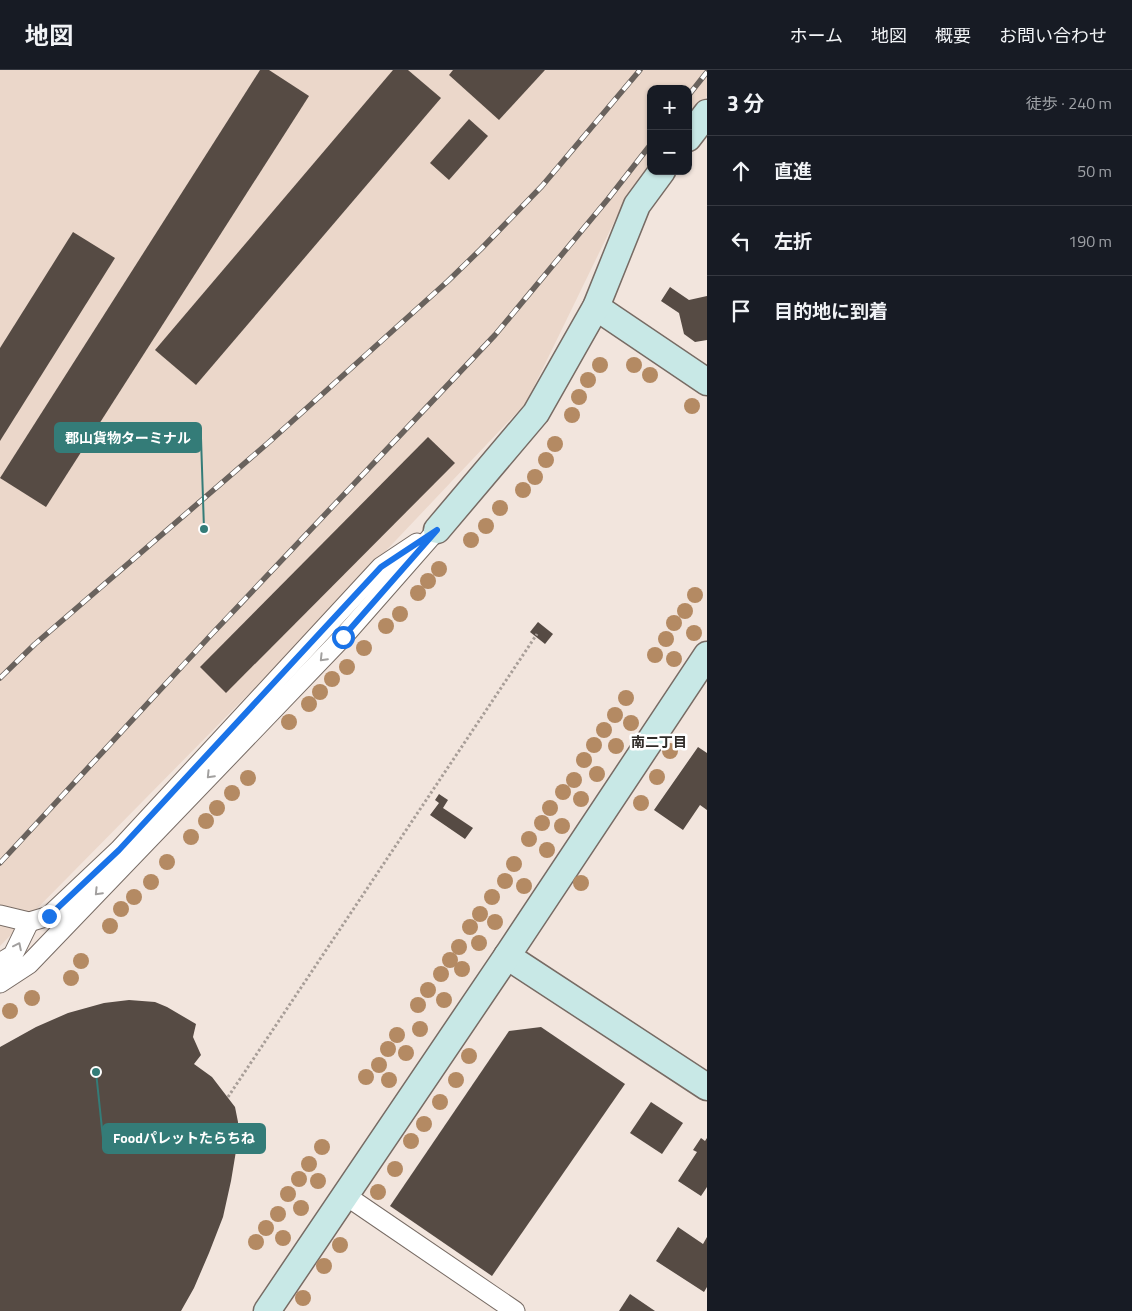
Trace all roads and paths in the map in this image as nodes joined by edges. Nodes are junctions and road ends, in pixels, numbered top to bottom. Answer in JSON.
{"nodes":[{"id":1,"x":707,"y":113,"type":"edge"},
{"id":2,"x":692,"y":133,"type":"edge"},
{"id":3,"x":659,"y":175,"type":"edge"},
{"id":4,"x":596,"y":307,"type":"junction"},
{"id":5,"x":706,"y":380,"type":"edge"},
{"id":6,"x":437,"y":530,"type":"junction"},
{"id":7,"x":537,"y":634,"type":"dead end"},
{"id":8,"x":707,"y":655,"type":"edge"},
{"id":9,"x":0,"y":915,"type":"edge"},
{"id":10,"x":29,"y":922,"type":"junction"},
{"id":11,"x":507,"y":956,"type":"junction"},
{"id":12,"x":0,"y":964,"type":"edge"},
{"id":13,"x":0,"y":983,"type":"edge"},
{"id":14,"x":707,"y":1087,"type":"edge"},
{"id":15,"x":228,"y":1097,"type":"dead end"},
{"id":16,"x":345,"y":1195,"type":"junction"},
{"id":17,"x":267,"y":1311,"type":"edge"},
{"id":18,"x":515,"y":1311,"type":"edge"}],
"edges":[{"from":1,"to":2,"type":"street"},
{"from":3,"to":4,"type":"street"},
{"from":4,"to":5,"type":"street"},
{"from":4,"to":6,"type":"street"},
{"from":6,"to":10,"type":"street"},
{"from":6,"to":13,"type":"street","one_way":true},
{"from":7,"to":15,"type":"path"},
{"from":8,"to":11,"type":"street"},
{"from":9,"to":10,"type":"street"},
{"from":12,"to":10,"type":"street","one_way":true},
{"from":11,"to":14,"type":"street"},
{"from":11,"to":16,"type":"street"},
{"from":16,"to":17,"type":"street"},
{"from":16,"to":18,"type":"street"}]}
